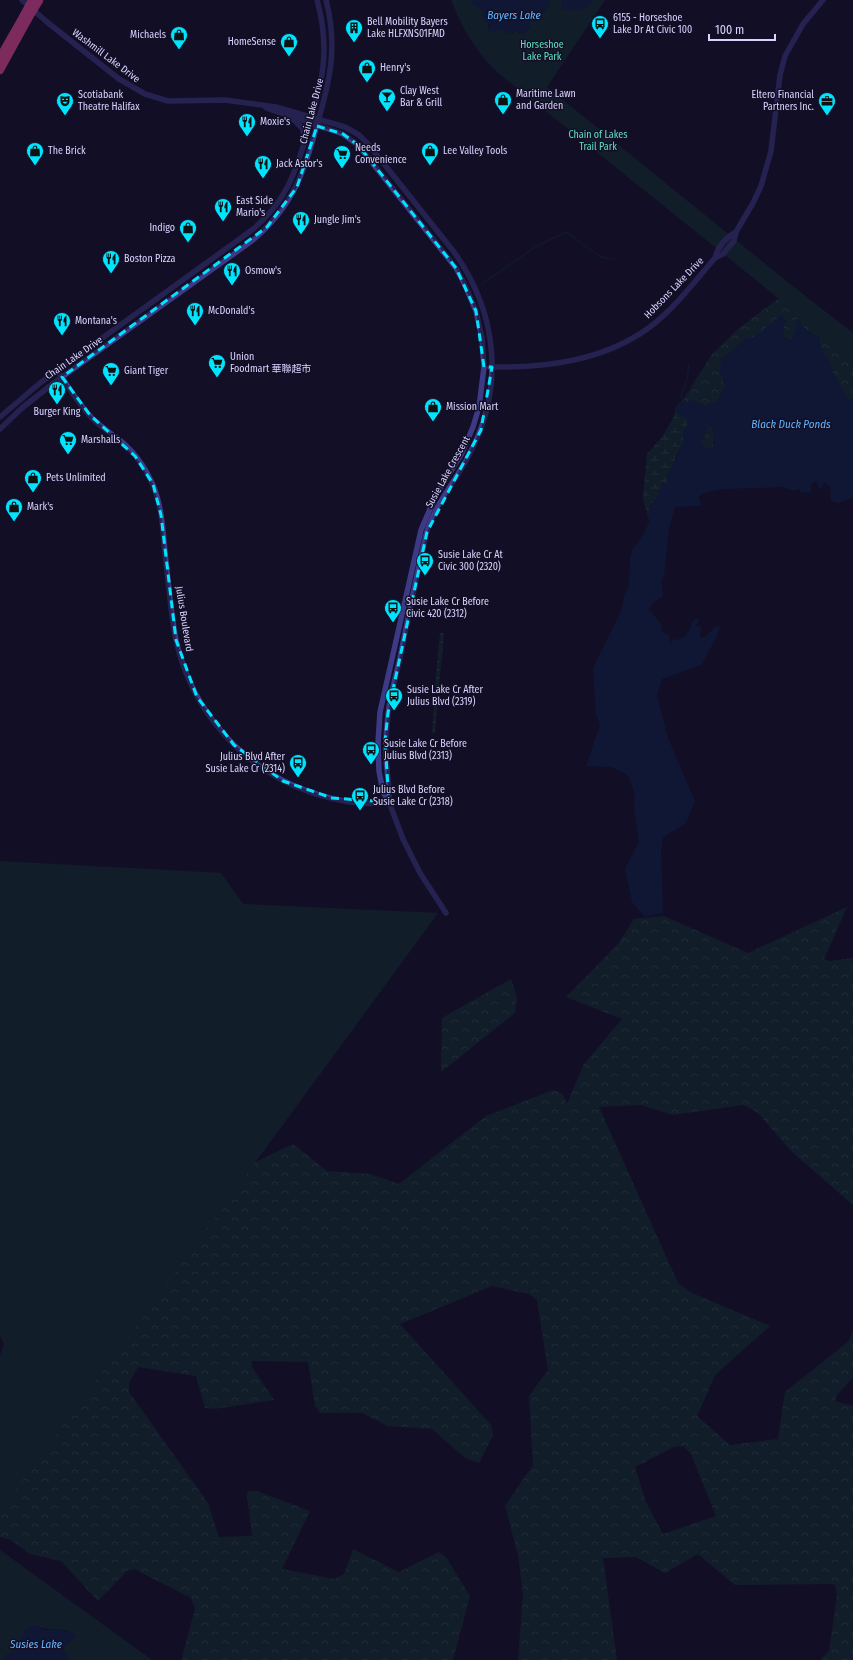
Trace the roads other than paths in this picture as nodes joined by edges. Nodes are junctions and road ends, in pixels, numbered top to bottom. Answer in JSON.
{"nodes":[{"id":1,"x":22,"y":0,"type":"edge"},
{"id":2,"x":32,"y":0,"type":"edge"},
{"id":3,"x":39,"y":0,"type":"edge"},
{"id":4,"x":318,"y":0,"type":"edge"},
{"id":5,"x":326,"y":0,"type":"edge"},
{"id":6,"x":823,"y":0,"type":"edge"},
{"id":7,"x":26,"y":17,"type":"junction"},
{"id":8,"x":0,"y":57,"type":"edge"},
{"id":9,"x":0,"y":70,"type":"edge"},
{"id":10,"x":262,"y":106,"type":"junction"},
{"id":11,"x":289,"y":116,"type":"junction"},
{"id":12,"x":312,"y":117,"type":"junction"},
{"id":13,"x":319,"y":119,"type":"junction"},
{"id":14,"x":310,"y":123,"type":"junction"},
{"id":15,"x":317,"y":126,"type":"junction"},
{"id":16,"x":305,"y":139,"type":"junction"},
{"id":17,"x":157,"y":299,"type":"junction"},
{"id":18,"x":162,"y":305,"type":"junction"},
{"id":19,"x":484,"y":367,"type":"junction"},
{"id":20,"x":492,"y":367,"type":"junction"},
{"id":21,"x":58,"y":371,"type":"junction"},
{"id":22,"x":62,"y":377,"type":"junction"},
{"id":23,"x":0,"y":418,"type":"edge"},
{"id":24,"x":0,"y":429,"type":"edge"},
{"id":25,"x":389,"y":802,"type":"junction"},
{"id":26,"x":446,"y":913,"type":"dead end"}],
"edges":[{"from":1,"to":10,"type":"street","name":"Washmill Lake Drive"},
{"from":2,"to":7,"type":"highway","bridge":true},
{"from":3,"to":7,"type":"highway","bridge":true},
{"from":4,"to":12,"type":"street","name":"Chain Lake Drive"},
{"from":5,"to":13,"type":"street","name":"Chain Lake Drive"},
{"from":6,"to":20,"type":"street","name":"Hobsons Lake Drive"},
{"from":7,"to":8,"type":"highway"},
{"from":7,"to":9,"type":"highway"},
{"from":10,"to":11,"type":"street","name":"Washmill Lake Drive"},
{"from":10,"to":12,"type":"street","name":"Washmill Lake Drive"},
{"from":11,"to":14,"type":"street","name":"Washmill Lake Drive"},
{"from":11,"to":16,"type":"street"},
{"from":12,"to":13,"type":"street","name":"Washmill Lake Drive"},
{"from":12,"to":14,"type":"street","name":"Chain Lake Drive"},
{"from":13,"to":15,"type":"street","name":"Chain Lake Drive"},
{"from":13,"to":20,"type":"street","name":"Susie Lake Crescent"},
{"from":14,"to":15,"type":"street","name":"Washmill Lake Drive"},
{"from":14,"to":16,"type":"street","name":"Chain Lake Drive"},
{"from":15,"to":18,"type":"street","name":"Chain Lake Drive"},
{"from":15,"to":19,"type":"street","name":"Susie Lake Crescent"},
{"from":16,"to":17,"type":"street","name":"Chain Lake Drive"},
{"from":17,"to":18,"type":"street"},
{"from":17,"to":21,"type":"street","name":"Chain Lake Drive"},
{"from":18,"to":22,"type":"street","name":"Chain Lake Drive"},
{"from":19,"to":20,"type":"street","name":"Hobsons Lake Drive"},
{"from":19,"to":25,"type":"street","name":"Susie Lake Crescent"},
{"from":20,"to":25,"type":"street","name":"Susie Lake Crescent"},
{"from":21,"to":22,"type":"street","name":"Julius Boulevard"},
{"from":21,"to":23,"type":"street","name":"Chain Lake Drive"},
{"from":22,"to":24,"type":"street","name":"Chain Lake Drive"},
{"from":22,"to":25,"type":"street","name":"Julius Boulevard"},
{"from":25,"to":26,"type":"street","name":"Susie Lake Crescent"}]}
